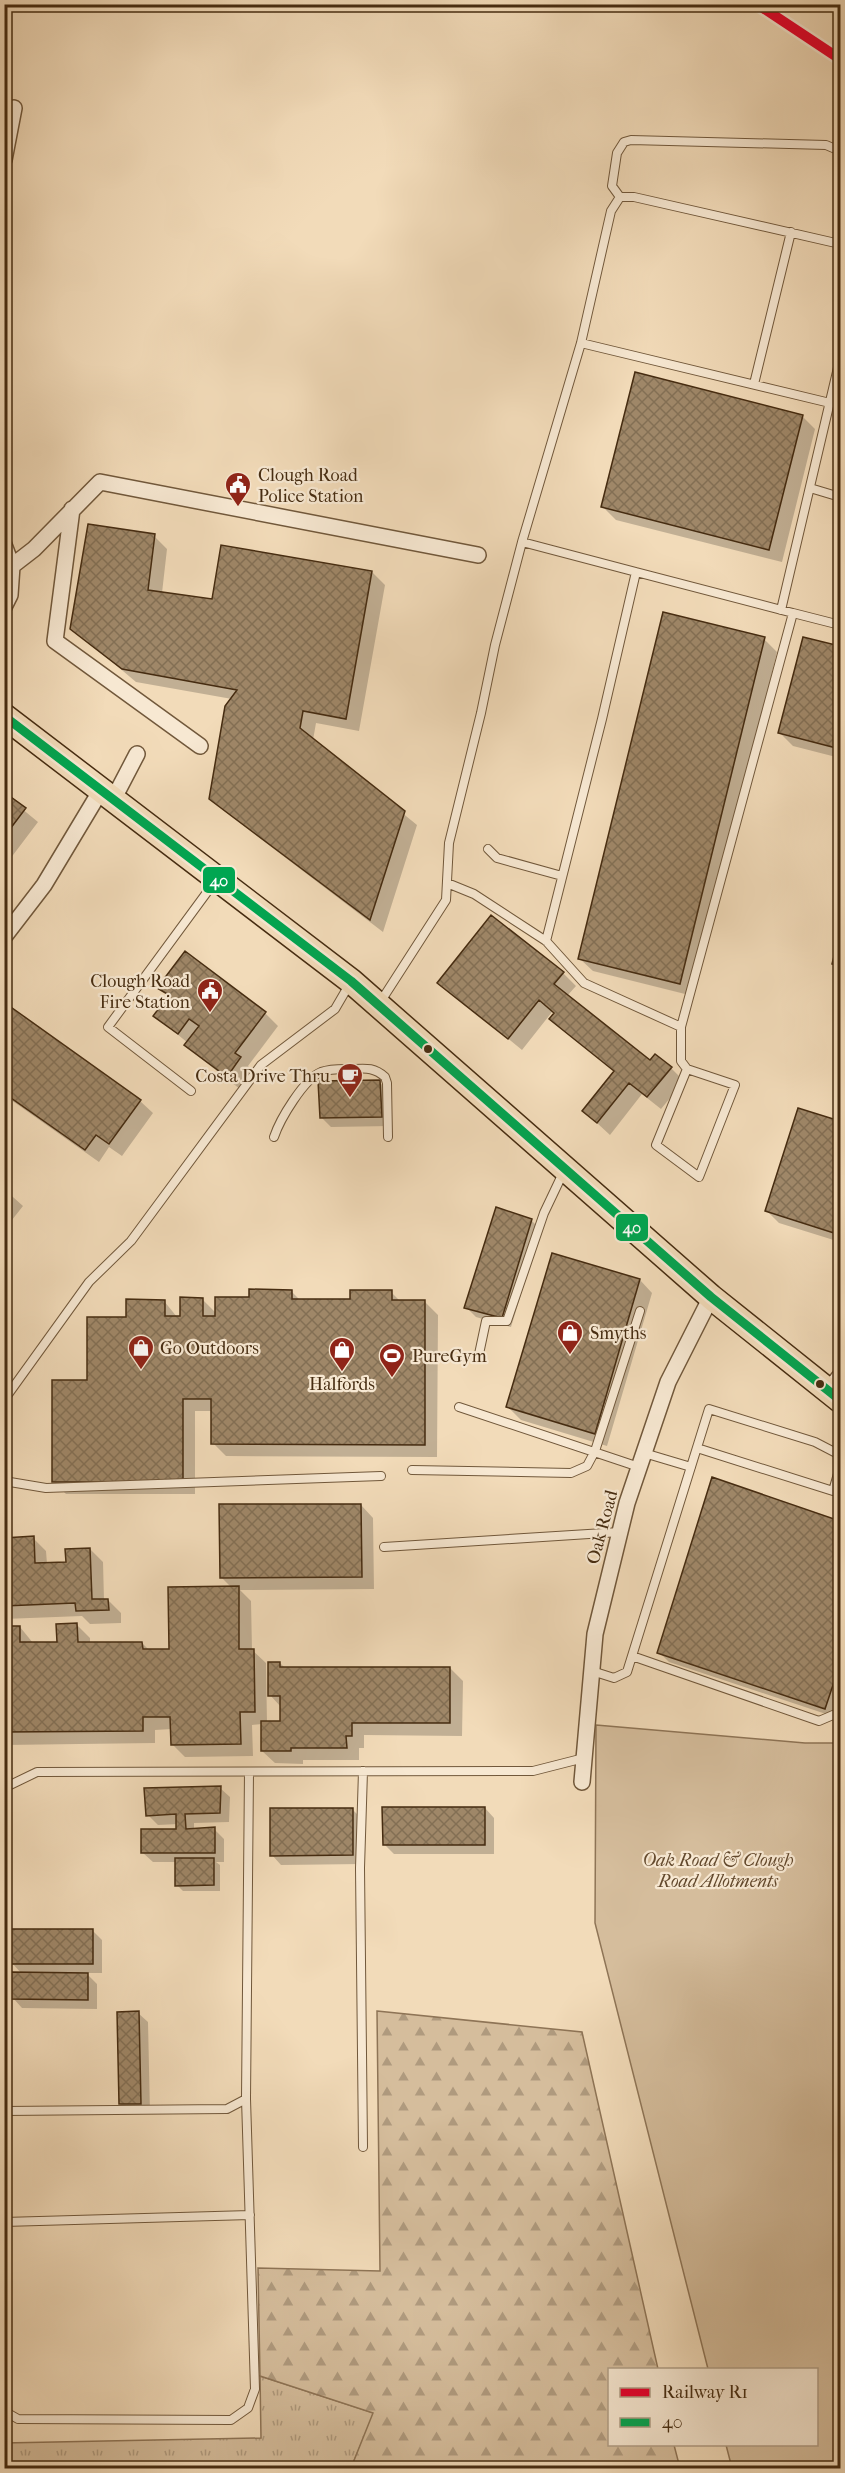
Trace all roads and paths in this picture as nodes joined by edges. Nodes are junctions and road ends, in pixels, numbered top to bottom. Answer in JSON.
{"nodes":[{"id":1,"x":14,"y":108,"type":"dead end"},
{"id":2,"x":840,"y":151,"type":"edge"},
{"id":3,"x":4,"y":160,"type":"edge"},
{"id":4,"x":620,"y":197,"type":"junction"},
{"id":5,"x":791,"y":232,"type":"junction"},
{"id":6,"x":840,"y":244,"type":"edge"},
{"id":7,"x":581,"y":343,"type":"junction"},
{"id":8,"x":840,"y":359,"type":"edge"},
{"id":9,"x":754,"y":384,"type":"junction"},
{"id":10,"x":830,"y":404,"type":"junction"},
{"id":11,"x":810,"y":488,"type":"junction"},
{"id":12,"x":840,"y":497,"type":"edge"},
{"id":13,"x":72,"y":509,"type":"junction"},
{"id":14,"x":522,"y":542,"type":"junction"},
{"id":15,"x":4,"y":545,"type":"edge"},
{"id":16,"x":478,"y":555,"type":"dead end"},
{"id":17,"x":12,"y":566,"type":"junction"},
{"id":18,"x":636,"y":572,"type":"junction"},
{"id":19,"x":4,"y":607,"type":"edge"},
{"id":20,"x":782,"y":610,"type":"junction"},
{"id":21,"x":793,"y":613,"type":"junction"},
{"id":22,"x":840,"y":625,"type":"edge"},
{"id":23,"x":4,"y":716,"type":"edge"},
{"id":24,"x":200,"y":746,"type":"dead end"},
{"id":25,"x":137,"y":754,"type":"dead end"},
{"id":26,"x":107,"y":795,"type":"junction"},
{"id":27,"x":488,"y":849,"type":"dead end"},
{"id":28,"x":562,"y":876,"type":"junction"},
{"id":29,"x":217,"y":879,"type":"junction"},
{"id":30,"x":447,"y":883,"type":"junction"},
{"id":31,"x":4,"y":937,"type":"edge"},
{"id":32,"x":546,"y":941,"type":"junction"},
{"id":33,"x":351,"y":981,"type":"junction"},
{"id":34,"x":378,"y":1005,"type":"junction"},
{"id":35,"x":681,"y":1027,"type":"junction"},
{"id":36,"x":687,"y":1069,"type":"junction"},
{"id":37,"x":191,"y":1091,"type":"dead end"},
{"id":38,"x":274,"y":1137,"type":"dead end"},
{"id":39,"x":388,"y":1137,"type":"dead end"},
{"id":40,"x":565,"y":1169,"type":"junction"},
{"id":41,"x":711,"y":1297,"type":"junction"},
{"id":42,"x":640,"y":1311,"type":"dead end"},
{"id":43,"x":479,"y":1354,"type":"dead end"},
{"id":44,"x":836,"y":1389,"type":"edge"},
{"id":45,"x":4,"y":1400,"type":"edge"},
{"id":46,"x":459,"y":1407,"type":"dead end"},
{"id":47,"x":697,"y":1448,"type":"junction"},
{"id":48,"x":595,"y":1451,"type":"junction"},
{"id":49,"x":840,"y":1455,"type":"edge"},
{"id":50,"x":642,"y":1460,"type":"junction"},
{"id":51,"x":691,"y":1467,"type":"junction"},
{"id":52,"x":840,"y":1467,"type":"edge"},
{"id":53,"x":412,"y":1470,"type":"dead end"},
{"id":54,"x":381,"y":1476,"type":"dead end"},
{"id":55,"x":4,"y":1481,"type":"edge"},
{"id":56,"x":620,"y":1532,"type":"junction"},
{"id":57,"x":384,"y":1547,"type":"dead end"},
{"id":58,"x":632,"y":1656,"type":"junction"},
{"id":59,"x":592,"y":1671,"type":"junction"},
{"id":60,"x":840,"y":1712,"type":"edge"},
{"id":61,"x":584,"y":1758,"type":"junction"},
{"id":62,"x":363,"y":1771,"type":"junction"},
{"id":63,"x":249,"y":1772,"type":"junction"},
{"id":64,"x":582,"y":1782,"type":"dead end"},
{"id":65,"x":4,"y":1788,"type":"edge"},
{"id":66,"x":246,"y":2099,"type":"junction"},
{"id":67,"x":4,"y":2111,"type":"edge"},
{"id":68,"x":363,"y":2147,"type":"dead end"},
{"id":69,"x":250,"y":2214,"type":"junction"},
{"id":70,"x":4,"y":2222,"type":"edge"},
{"id":71,"x":4,"y":2411,"type":"edge"},
{"id":72,"x":18,"y":2419,"type":"junction"},
{"id":73,"x":4,"y":2420,"type":"edge"}],
"edges":[{"from":1,"to":3,"type":"street"},
{"from":2,"to":4,"type":"lane"},
{"from":4,"to":5,"type":"lane"},
{"from":4,"to":7,"type":"lane"},
{"from":5,"to":6,"type":"lane"},
{"from":5,"to":9,"type":"lane"},
{"from":7,"to":9,"type":"lane"},
{"from":7,"to":14,"type":"lane"},
{"from":8,"to":10,"type":"lane"},
{"from":9,"to":10,"type":"lane"},
{"from":10,"to":11,"type":"lane"},
{"from":11,"to":12,"type":"lane"},
{"from":11,"to":20,"type":"lane"},
{"from":13,"to":16,"type":"street"},
{"from":13,"to":17,"type":"street"},
{"from":13,"to":24,"type":"street"},
{"from":14,"to":18,"type":"lane"},
{"from":14,"to":30,"type":"lane"},
{"from":15,"to":17,"type":"street"},
{"from":17,"to":19,"type":"street"},
{"from":18,"to":20,"type":"lane"},
{"from":18,"to":28,"type":"lane"},
{"from":20,"to":21,"type":"lane"},
{"from":21,"to":22,"type":"lane"},
{"from":21,"to":35,"type":"lane"},
{"from":23,"to":26,"type":"main road"},
{"from":25,"to":26,"type":"street"},
{"from":26,"to":29,"type":"main road"},
{"from":26,"to":31,"type":"street"},
{"from":27,"to":28,"type":"lane"},
{"from":28,"to":32,"type":"lane"},
{"from":29,"to":33,"type":"main road"},
{"from":29,"to":37,"type":"lane"},
{"from":30,"to":32,"type":"lane"},
{"from":30,"to":34,"type":"lane"},
{"from":32,"to":35,"type":"lane"},
{"from":33,"to":34,"type":"main road"},
{"from":33,"to":45,"type":"lane"},
{"from":34,"to":40,"type":"main road"},
{"from":35,"to":36,"type":"lane"},
{"from":36,"to":36,"type":"lane"},
{"from":38,"to":39,"type":"lane"},
{"from":40,"to":41,"type":"main road"},
{"from":40,"to":43,"type":"lane"},
{"from":41,"to":44,"type":"main road"},
{"from":41,"to":50,"type":"street","name":"Oak Road"},
{"from":42,"to":48,"type":"lane"},
{"from":46,"to":48,"type":"lane"},
{"from":47,"to":49,"type":"lane"},
{"from":47,"to":51,"type":"lane"},
{"from":47,"to":52,"type":"lane"},
{"from":48,"to":50,"type":"lane"},
{"from":48,"to":53,"type":"lane"},
{"from":50,"to":51,"type":"lane"},
{"from":50,"to":56,"type":"street","name":"Oak Road"},
{"from":51,"to":58,"type":"lane"},
{"from":54,"to":55,"type":"lane"},
{"from":56,"to":57,"type":"lane"},
{"from":56,"to":59,"type":"street","name":"Oak Road"},
{"from":58,"to":59,"type":"lane"},
{"from":58,"to":60,"type":"lane"},
{"from":59,"to":61,"type":"street","name":"Oak Road"},
{"from":61,"to":62,"type":"lane"},
{"from":61,"to":64,"type":"street","name":"Oak Road"},
{"from":62,"to":63,"type":"lane"},
{"from":62,"to":68,"type":"lane"},
{"from":63,"to":65,"type":"lane"},
{"from":63,"to":66,"type":"lane"},
{"from":66,"to":67,"type":"lane"},
{"from":66,"to":69,"type":"lane"},
{"from":69,"to":70,"type":"lane"},
{"from":69,"to":72,"type":"lane"},
{"from":71,"to":72,"type":"lane"},
{"from":72,"to":73,"type":"lane"}]}
